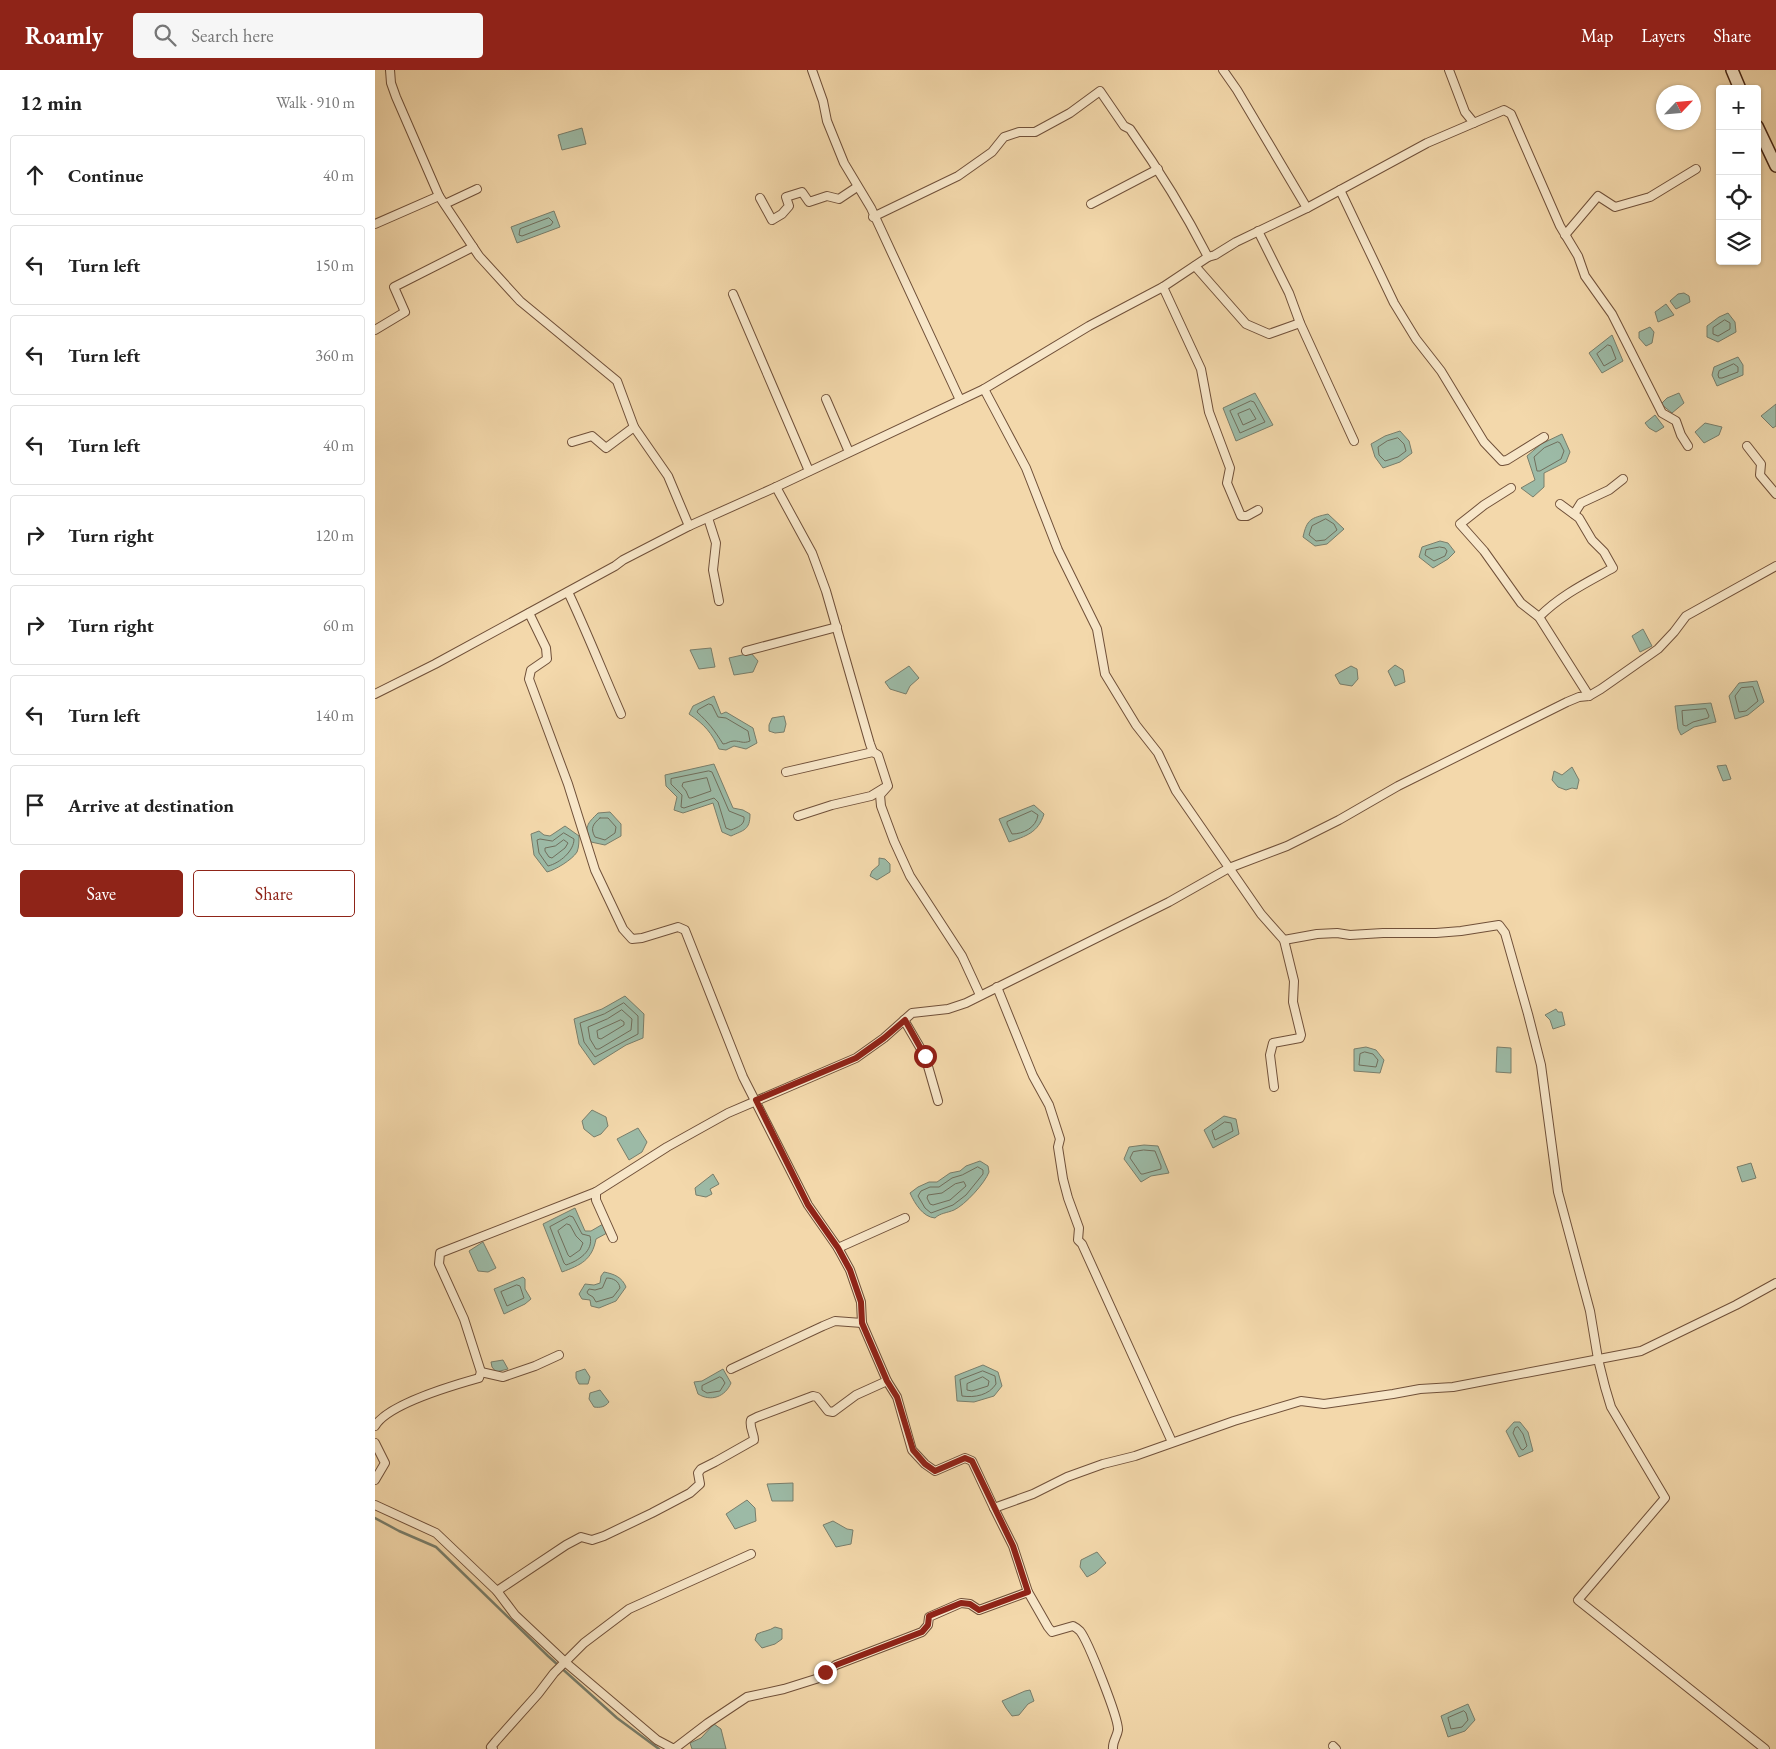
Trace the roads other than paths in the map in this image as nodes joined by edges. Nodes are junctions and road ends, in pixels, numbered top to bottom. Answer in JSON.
{"nodes":[{"id":1,"x":390,"y":70,"type":"edge"},
{"id":2,"x":811,"y":70,"type":"edge"},
{"id":3,"x":1223,"y":70,"type":"edge"},
{"id":4,"x":1449,"y":70,"type":"edge"},
{"id":5,"x":1732,"y":70,"type":"edge"},
{"id":6,"x":1738,"y":85,"type":"edge"},
{"id":7,"x":1474,"y":123,"type":"junction"},
{"id":8,"x":1759,"y":130,"type":"edge"},
{"id":9,"x":1776,"y":166,"type":"edge"},
{"id":10,"x":1158,"y":169,"type":"junction"},
{"id":11,"x":1696,"y":169,"type":"dead end"},
{"id":12,"x":857,"y":187,"type":"junction"},
{"id":13,"x":477,"y":189,"type":"dead end"},
{"id":14,"x":1340,"y":190,"type":"junction"},
{"id":15,"x":439,"y":196,"type":"junction"},
{"id":16,"x":760,"y":198,"type":"dead end"},
{"id":17,"x":445,"y":204,"type":"junction"},
{"id":18,"x":1091,"y":204,"type":"dead end"},
{"id":19,"x":1307,"y":208,"type":"junction"},
{"id":20,"x":873,"y":217,"type":"junction"},
{"id":21,"x":375,"y":224,"type":"edge"},
{"id":22,"x":1258,"y":231,"type":"junction"},
{"id":23,"x":1565,"y":235,"type":"junction"},
{"id":24,"x":473,"y":247,"type":"junction"},
{"id":25,"x":1208,"y":257,"type":"junction"},
{"id":26,"x":1195,"y":266,"type":"junction"},
{"id":27,"x":1163,"y":287,"type":"junction"},
{"id":28,"x":733,"y":294,"type":"dead end"},
{"id":29,"x":1300,"y":323,"type":"junction"},
{"id":30,"x":375,"y":330,"type":"edge"},
{"id":31,"x":984,"y":389,"type":"junction"},
{"id":32,"x":826,"y":399,"type":"dead end"},
{"id":33,"x":960,"y":400,"type":"junction"},
{"id":34,"x":635,"y":427,"type":"junction"},
{"id":35,"x":1544,"y":437,"type":"dead end"},
{"id":36,"x":1354,"y":441,"type":"dead end"},
{"id":37,"x":572,"y":442,"type":"dead end"},
{"id":38,"x":1687,"y":446,"type":"dead end"},
{"id":39,"x":1747,"y":446,"type":"dead end"},
{"id":40,"x":849,"y":452,"type":"junction"},
{"id":41,"x":809,"y":471,"type":"junction"},
{"id":42,"x":1623,"y":479,"type":"dead end"},
{"id":43,"x":776,"y":487,"type":"junction"},
{"id":44,"x":1511,"y":488,"type":"dead end"},
{"id":45,"x":1776,"y":494,"type":"edge"},
{"id":46,"x":1560,"y":504,"type":"dead end"},
{"id":47,"x":1258,"y":510,"type":"dead end"},
{"id":48,"x":1574,"y":514,"type":"junction"},
{"id":49,"x":708,"y":518,"type":"junction"},
{"id":50,"x":689,"y":526,"type":"junction"},
{"id":51,"x":1776,"y":566,"type":"edge"},
{"id":52,"x":568,"y":592,"type":"junction"},
{"id":53,"x":719,"y":601,"type":"dead end"},
{"id":54,"x":529,"y":614,"type":"junction"},
{"id":55,"x":1539,"y":617,"type":"junction"},
{"id":56,"x":837,"y":627,"type":"junction"},
{"id":57,"x":746,"y":651,"type":"dead end"},
{"id":58,"x":375,"y":694,"type":"edge"},
{"id":59,"x":1589,"y":696,"type":"junction"},
{"id":60,"x":621,"y":714,"type":"dead end"},
{"id":61,"x":873,"y":752,"type":"junction"},
{"id":62,"x":786,"y":772,"type":"dead end"},
{"id":63,"x":887,"y":786,"type":"junction"},
{"id":64,"x":798,"y":816,"type":"dead end"},
{"id":65,"x":1229,"y":868,"type":"junction"},
{"id":66,"x":1284,"y":940,"type":"junction"},
{"id":67,"x":997,"y":986,"type":"junction"},
{"id":68,"x":980,"y":995,"type":"junction"},
{"id":69,"x":905,"y":1020,"type":"junction"},
{"id":70,"x":1274,"y":1087,"type":"dead end"},
{"id":71,"x":756,"y":1100,"type":"junction"},
{"id":72,"x":939,"y":1101,"type":"dead end"},
{"id":73,"x":596,"y":1192,"type":"junction"},
{"id":74,"x":905,"y":1218,"type":"dead end"},
{"id":75,"x":613,"y":1238,"type":"dead end"},
{"id":76,"x":838,"y":1248,"type":"junction"},
{"id":77,"x":1776,"y":1283,"type":"edge"},
{"id":78,"x":862,"y":1323,"type":"junction"},
{"id":79,"x":559,"y":1355,"type":"dead end"},
{"id":80,"x":1598,"y":1359,"type":"junction"},
{"id":81,"x":731,"y":1369,"type":"dead end"},
{"id":82,"x":481,"y":1372,"type":"junction"},
{"id":83,"x":887,"y":1381,"type":"junction"},
{"id":84,"x":375,"y":1426,"type":"edge"},
{"id":85,"x":1172,"y":1442,"type":"junction"},
{"id":86,"x":375,"y":1443,"type":"edge"},
{"id":87,"x":375,"y":1480,"type":"edge"},
{"id":88,"x":375,"y":1505,"type":"edge"},
{"id":89,"x":994,"y":1508,"type":"junction"},
{"id":90,"x":751,"y":1554,"type":"dead end"},
{"id":91,"x":497,"y":1591,"type":"junction"},
{"id":92,"x":1028,"y":1592,"type":"junction"},
{"id":93,"x":562,"y":1666,"type":"junction"},
{"id":94,"x":493,"y":1749,"type":"edge"},
{"id":95,"x":1113,"y":1749,"type":"edge"},
{"id":96,"x":1765,"y":1749,"type":"edge"}],
"edges":[{"from":1,"to":15,"type":"street"},
{"from":2,"to":12,"type":"street"},
{"from":3,"to":19,"type":"street"},
{"from":4,"to":7,"type":"street"},
{"from":5,"to":6,"type":"main road"},
{"from":7,"to":14,"type":"street"},
{"from":7,"to":23,"type":"street"},
{"from":8,"to":9,"type":"main road"},
{"from":10,"to":18,"type":"street"},
{"from":10,"to":20,"type":"street"},
{"from":10,"to":25,"type":"street"},
{"from":11,"to":23,"type":"street"},
{"from":12,"to":16,"type":"street"},
{"from":12,"to":20,"type":"street"},
{"from":13,"to":17,"type":"street"},
{"from":14,"to":19,"type":"street"},
{"from":14,"to":35,"type":"street"},
{"from":15,"to":17,"type":"street"},
{"from":15,"to":21,"type":"street"},
{"from":17,"to":24,"type":"street"},
{"from":19,"to":22,"type":"street"},
{"from":20,"to":33,"type":"street"},
{"from":22,"to":25,"type":"street"},
{"from":22,"to":29,"type":"street"},
{"from":23,"to":38,"type":"street"},
{"from":24,"to":30,"type":"street"},
{"from":24,"to":34,"type":"street"},
{"from":25,"to":26,"type":"street"},
{"from":26,"to":27,"type":"street"},
{"from":26,"to":29,"type":"street"},
{"from":27,"to":31,"type":"street"},
{"from":27,"to":47,"type":"street"},
{"from":28,"to":41,"type":"street"},
{"from":29,"to":36,"type":"street"},
{"from":31,"to":33,"type":"street"},
{"from":31,"to":65,"type":"street"},
{"from":32,"to":40,"type":"street"},
{"from":33,"to":40,"type":"street"},
{"from":34,"to":37,"type":"street"},
{"from":34,"to":50,"type":"street"},
{"from":39,"to":45,"type":"street"},
{"from":40,"to":41,"type":"street"},
{"from":41,"to":43,"type":"street"},
{"from":42,"to":48,"type":"street"},
{"from":43,"to":49,"type":"street"},
{"from":43,"to":56,"type":"street"},
{"from":44,"to":55,"type":"street"},
{"from":46,"to":48,"type":"street"},
{"from":48,"to":55,"type":"street"},
{"from":49,"to":50,"type":"street"},
{"from":49,"to":53,"type":"street"},
{"from":50,"to":52,"type":"street"},
{"from":51,"to":59,"type":"street"},
{"from":52,"to":54,"type":"street"},
{"from":52,"to":60,"type":"street"},
{"from":54,"to":58,"type":"street"},
{"from":54,"to":71,"type":"street"},
{"from":55,"to":59,"type":"street"},
{"from":56,"to":57,"type":"street"},
{"from":56,"to":61,"type":"street"},
{"from":59,"to":65,"type":"street"},
{"from":61,"to":62,"type":"street"},
{"from":61,"to":63,"type":"street"},
{"from":63,"to":64,"type":"street"},
{"from":63,"to":68,"type":"street"},
{"from":65,"to":66,"type":"street"},
{"from":65,"to":67,"type":"street"},
{"from":66,"to":70,"type":"street"},
{"from":66,"to":80,"type":"street"},
{"from":67,"to":68,"type":"street"},
{"from":67,"to":85,"type":"street"},
{"from":68,"to":69,"type":"street"},
{"from":69,"to":71,"type":"street"},
{"from":69,"to":72,"type":"street"},
{"from":71,"to":73,"type":"street"},
{"from":71,"to":76,"type":"street"},
{"from":73,"to":75,"type":"street"},
{"from":73,"to":82,"type":"street"},
{"from":74,"to":76,"type":"street"},
{"from":76,"to":78,"type":"street"},
{"from":77,"to":80,"type":"street"},
{"from":78,"to":81,"type":"street"},
{"from":78,"to":83,"type":"street"},
{"from":79,"to":82,"type":"street"},
{"from":80,"to":85,"type":"street"},
{"from":80,"to":96,"type":"street"},
{"from":82,"to":84,"type":"street"},
{"from":83,"to":89,"type":"street"},
{"from":83,"to":91,"type":"street"},
{"from":85,"to":89,"type":"street"},
{"from":86,"to":87,"type":"street"},
{"from":88,"to":91,"type":"street"},
{"from":89,"to":92,"type":"street"},
{"from":90,"to":93,"type":"street"},
{"from":91,"to":93,"type":"street"},
{"from":92,"to":93,"type":"street"},
{"from":92,"to":95,"type":"street"},
{"from":93,"to":94,"type":"street"}]}
